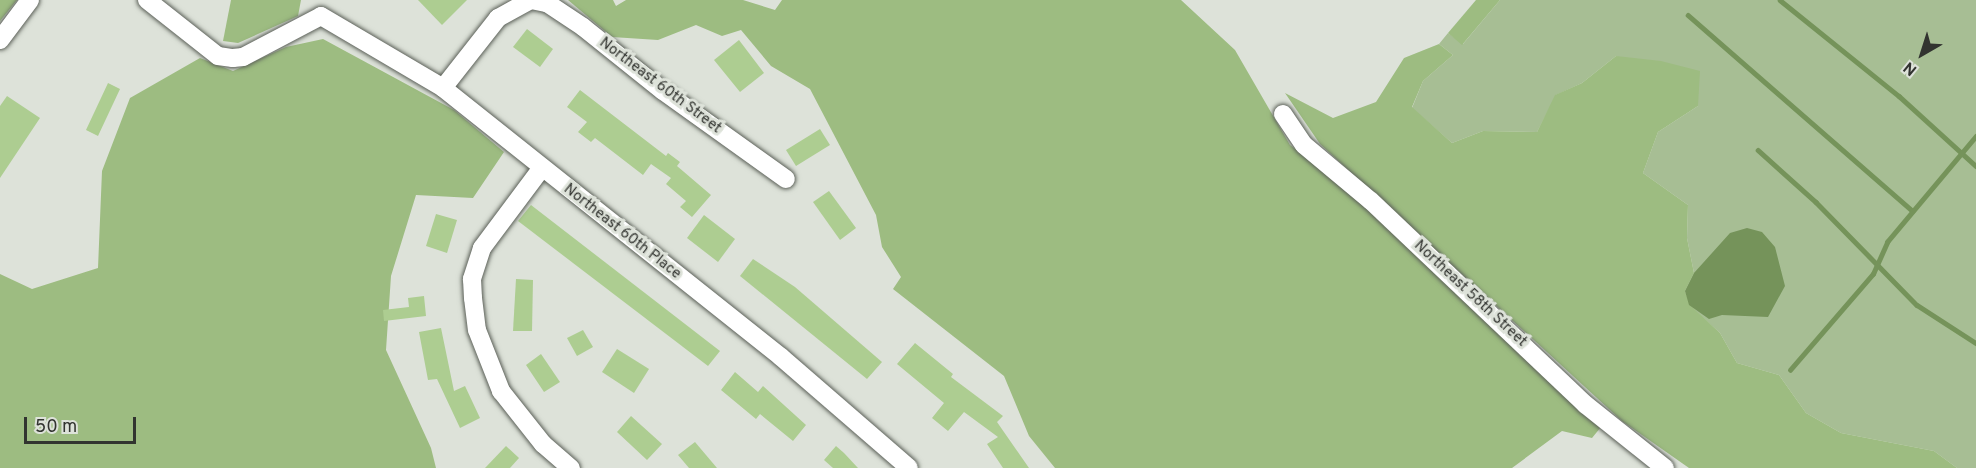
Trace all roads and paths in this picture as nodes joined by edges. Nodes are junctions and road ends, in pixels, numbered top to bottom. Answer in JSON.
{"nodes":[{"id":1,"x":30,"y":0,"type":"edge"},
{"id":2,"x":147,"y":0,"type":"edge"},
{"id":3,"x":530,"y":0,"type":"edge"},
{"id":4,"x":318,"y":8,"type":"edge"},
{"id":5,"x":0,"y":40,"type":"edge"},
{"id":6,"x":443,"y":88,"type":"junction"},
{"id":7,"x":1283,"y":114,"type":"dead end"},
{"id":8,"x":541,"y":169,"type":"junction"},
{"id":9,"x":786,"y":179,"type":"dead end"},
{"id":10,"x":571,"y":468,"type":"edge"},
{"id":11,"x":909,"y":468,"type":"edge"},
{"id":12,"x":1665,"y":468,"type":"edge"}],
"edges":[{"from":1,"to":5,"type":"street"},
{"from":2,"to":4,"type":"street"},
{"from":3,"to":6,"type":"street","name":"Northeast 60th Street"},
{"from":3,"to":9,"type":"street","name":"Northeast 60th Street"},
{"from":4,"to":6,"type":"street","name":"Northeast 60th Place"},
{"from":6,"to":8,"type":"street","name":"Northeast 60th Place"},
{"from":7,"to":12,"type":"street","name":"Northeast 58th Street"},
{"from":8,"to":10,"type":"street"},
{"from":8,"to":11,"type":"street","name":"Northeast 60th Place"}]}
